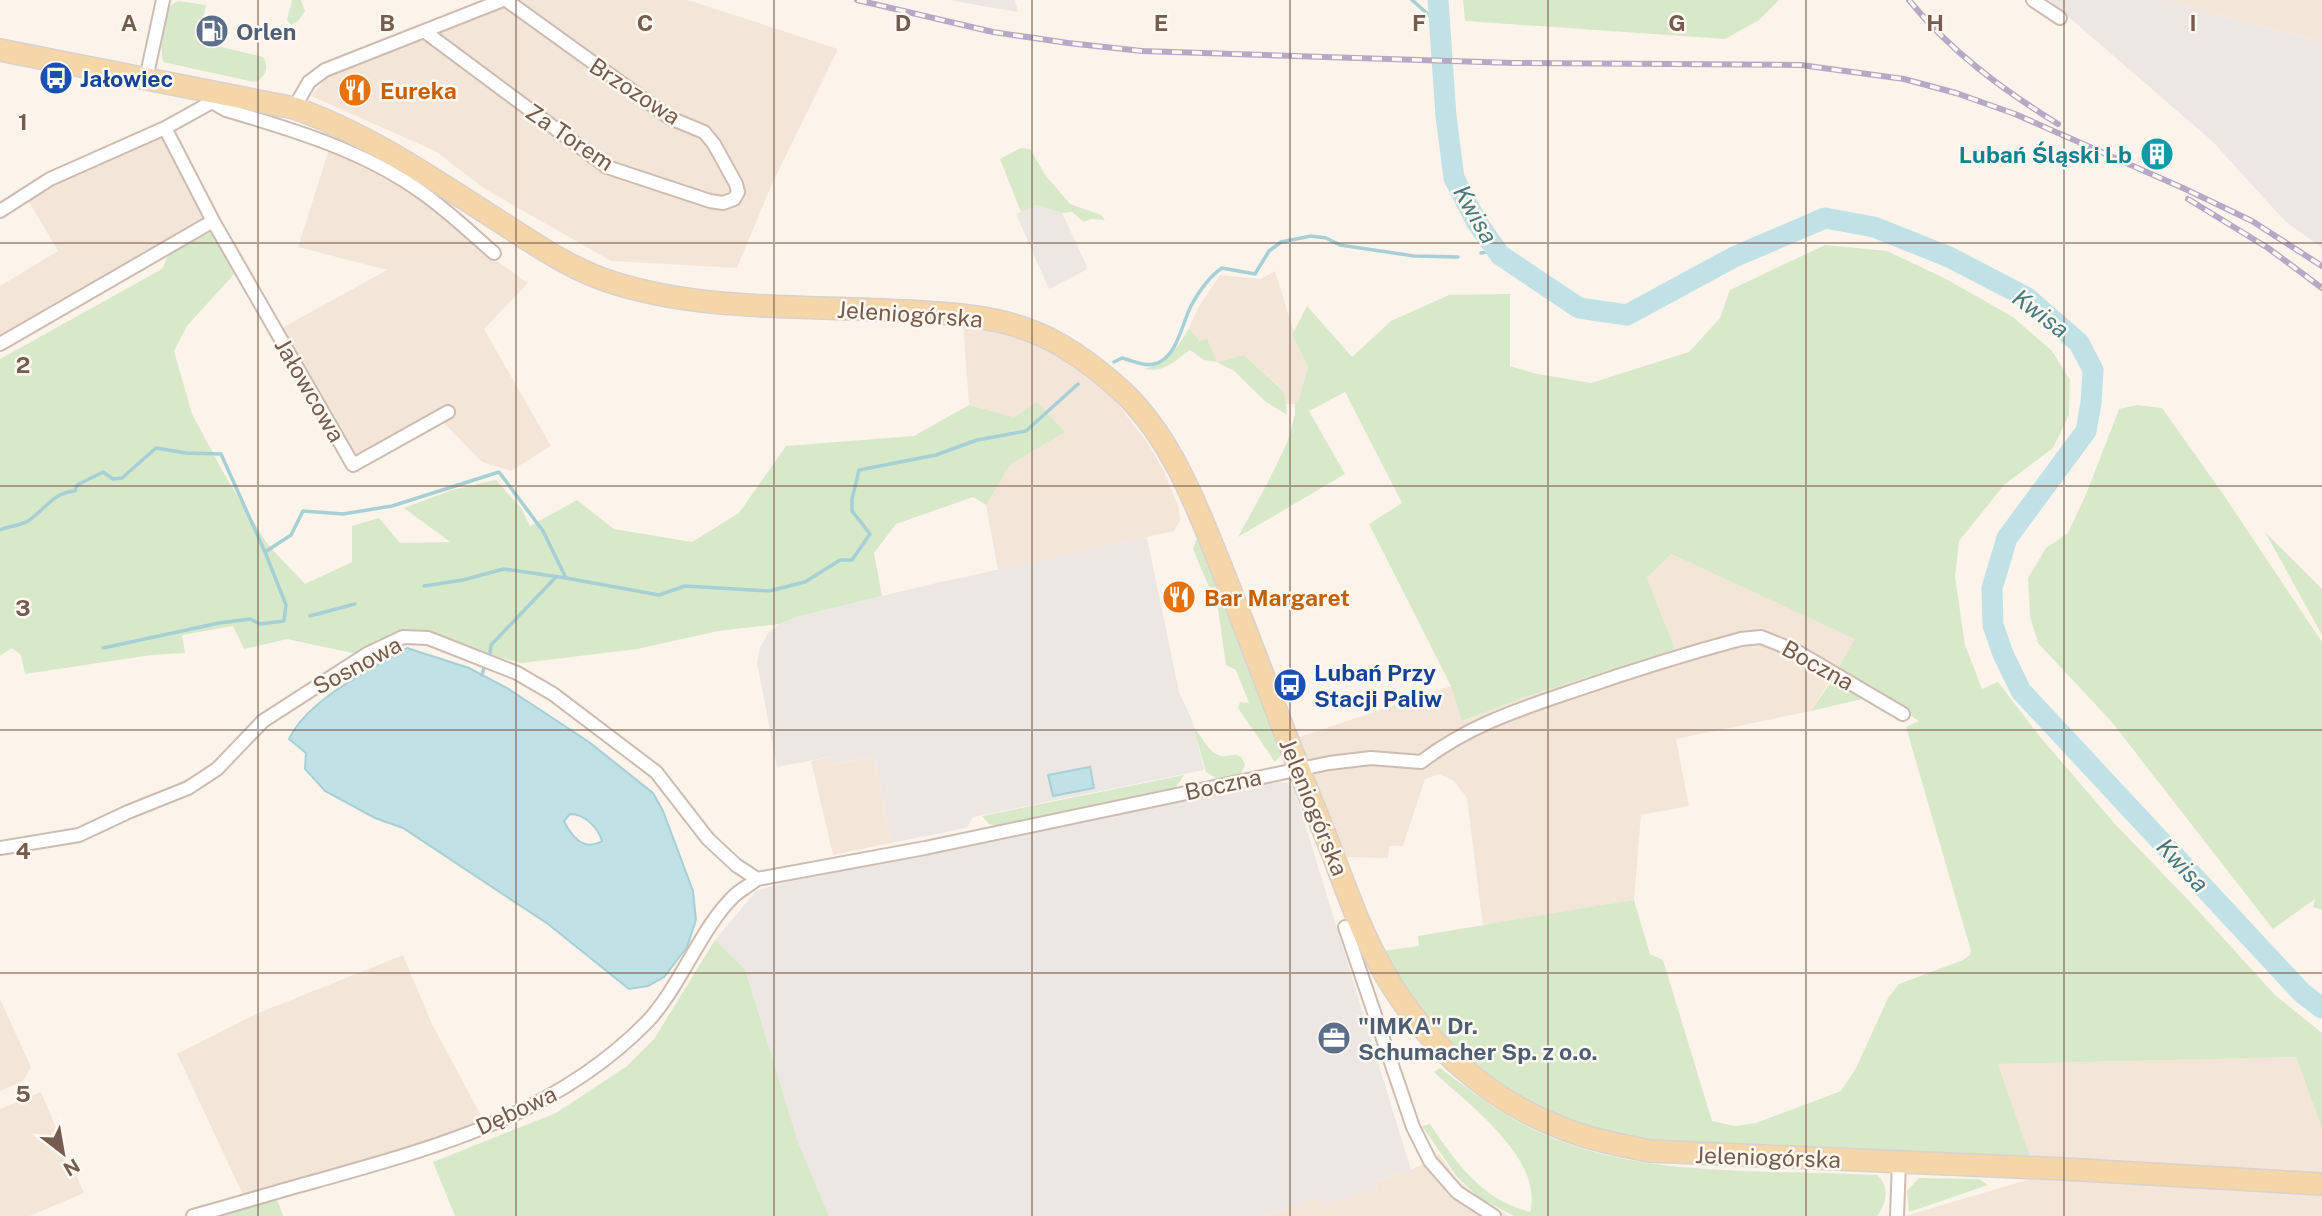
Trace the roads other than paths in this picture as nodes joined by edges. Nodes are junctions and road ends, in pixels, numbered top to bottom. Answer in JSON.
{"nodes":[{"id":1,"x":163,"y":0,"type":"edge"},
{"id":2,"x":504,"y":0,"type":"edge"},
{"id":3,"x":2033,"y":0,"type":"edge"},
{"id":4,"x":2060,"y":19,"type":"dead end"},
{"id":5,"x":424,"y":31,"type":"junction"},
{"id":6,"x":0,"y":50,"type":"edge"},
{"id":7,"x":146,"y":79,"type":"junction"},
{"id":8,"x":216,"y":98,"type":"junction"},
{"id":9,"x":294,"y":108,"type":"junction"},
{"id":10,"x":165,"y":128,"type":"junction"},
{"id":11,"x":734,"y":199,"type":"joint"},
{"id":12,"x":0,"y":211,"type":"edge"},
{"id":13,"x":212,"y":221,"type":"junction"},
{"id":14,"x":494,"y":253,"type":"dead end"},
{"id":15,"x":0,"y":344,"type":"edge"},
{"id":16,"x":448,"y":412,"type":"dead end"},
{"id":17,"x":1902,"y":714,"type":"dead end"},
{"id":18,"x":1298,"y":769,"type":"junction"},
{"id":19,"x":0,"y":848,"type":"edge"},
{"id":20,"x":757,"y":879,"type":"junction"},
{"id":21,"x":1345,"y":927,"type":"dead end"},
{"id":22,"x":1899,"y":1162,"type":"junction"},
{"id":23,"x":2322,"y":1184,"type":"edge"},
{"id":24,"x":193,"y":1216,"type":"edge"},
{"id":25,"x":1494,"y":1216,"type":"edge"},
{"id":26,"x":1897,"y":1216,"type":"edge"}],
"edges":[{"from":1,"to":7,"type":"street"},
{"from":2,"to":5,"type":"street"},
{"from":2,"to":11,"type":"street","name":"Brzozowa"},
{"from":3,"to":4,"type":"street"},
{"from":5,"to":9,"type":"street"},
{"from":5,"to":11,"type":"street","name":"Za Torem"},
{"from":6,"to":7,"type":"main road","name":"Jeleniogórska"},
{"from":7,"to":8,"type":"main road","name":"Jeleniogórska"},
{"from":8,"to":9,"type":"main road","name":"Jeleniogórska"},
{"from":8,"to":10,"type":"street"},
{"from":8,"to":14,"type":"street"},
{"from":9,"to":18,"type":"main road","name":"Jeleniogórska"},
{"from":10,"to":12,"type":"street"},
{"from":10,"to":13,"type":"street","name":"Jałowcowa"},
{"from":13,"to":15,"type":"street"},
{"from":13,"to":16,"type":"street","name":"Jałowcowa"},
{"from":17,"to":18,"type":"street","name":"Boczna"},
{"from":18,"to":20,"type":"street","name":"Boczna"},
{"from":18,"to":22,"type":"main road","name":"Jeleniogórska"},
{"from":19,"to":20,"type":"street","name":"Sosnowa"},
{"from":20,"to":24,"type":"street","name":"Dębowa"},
{"from":21,"to":25,"type":"street"},
{"from":22,"to":23,"type":"main road","name":"Jeleniogórska"},
{"from":22,"to":26,"type":"street"}]}
